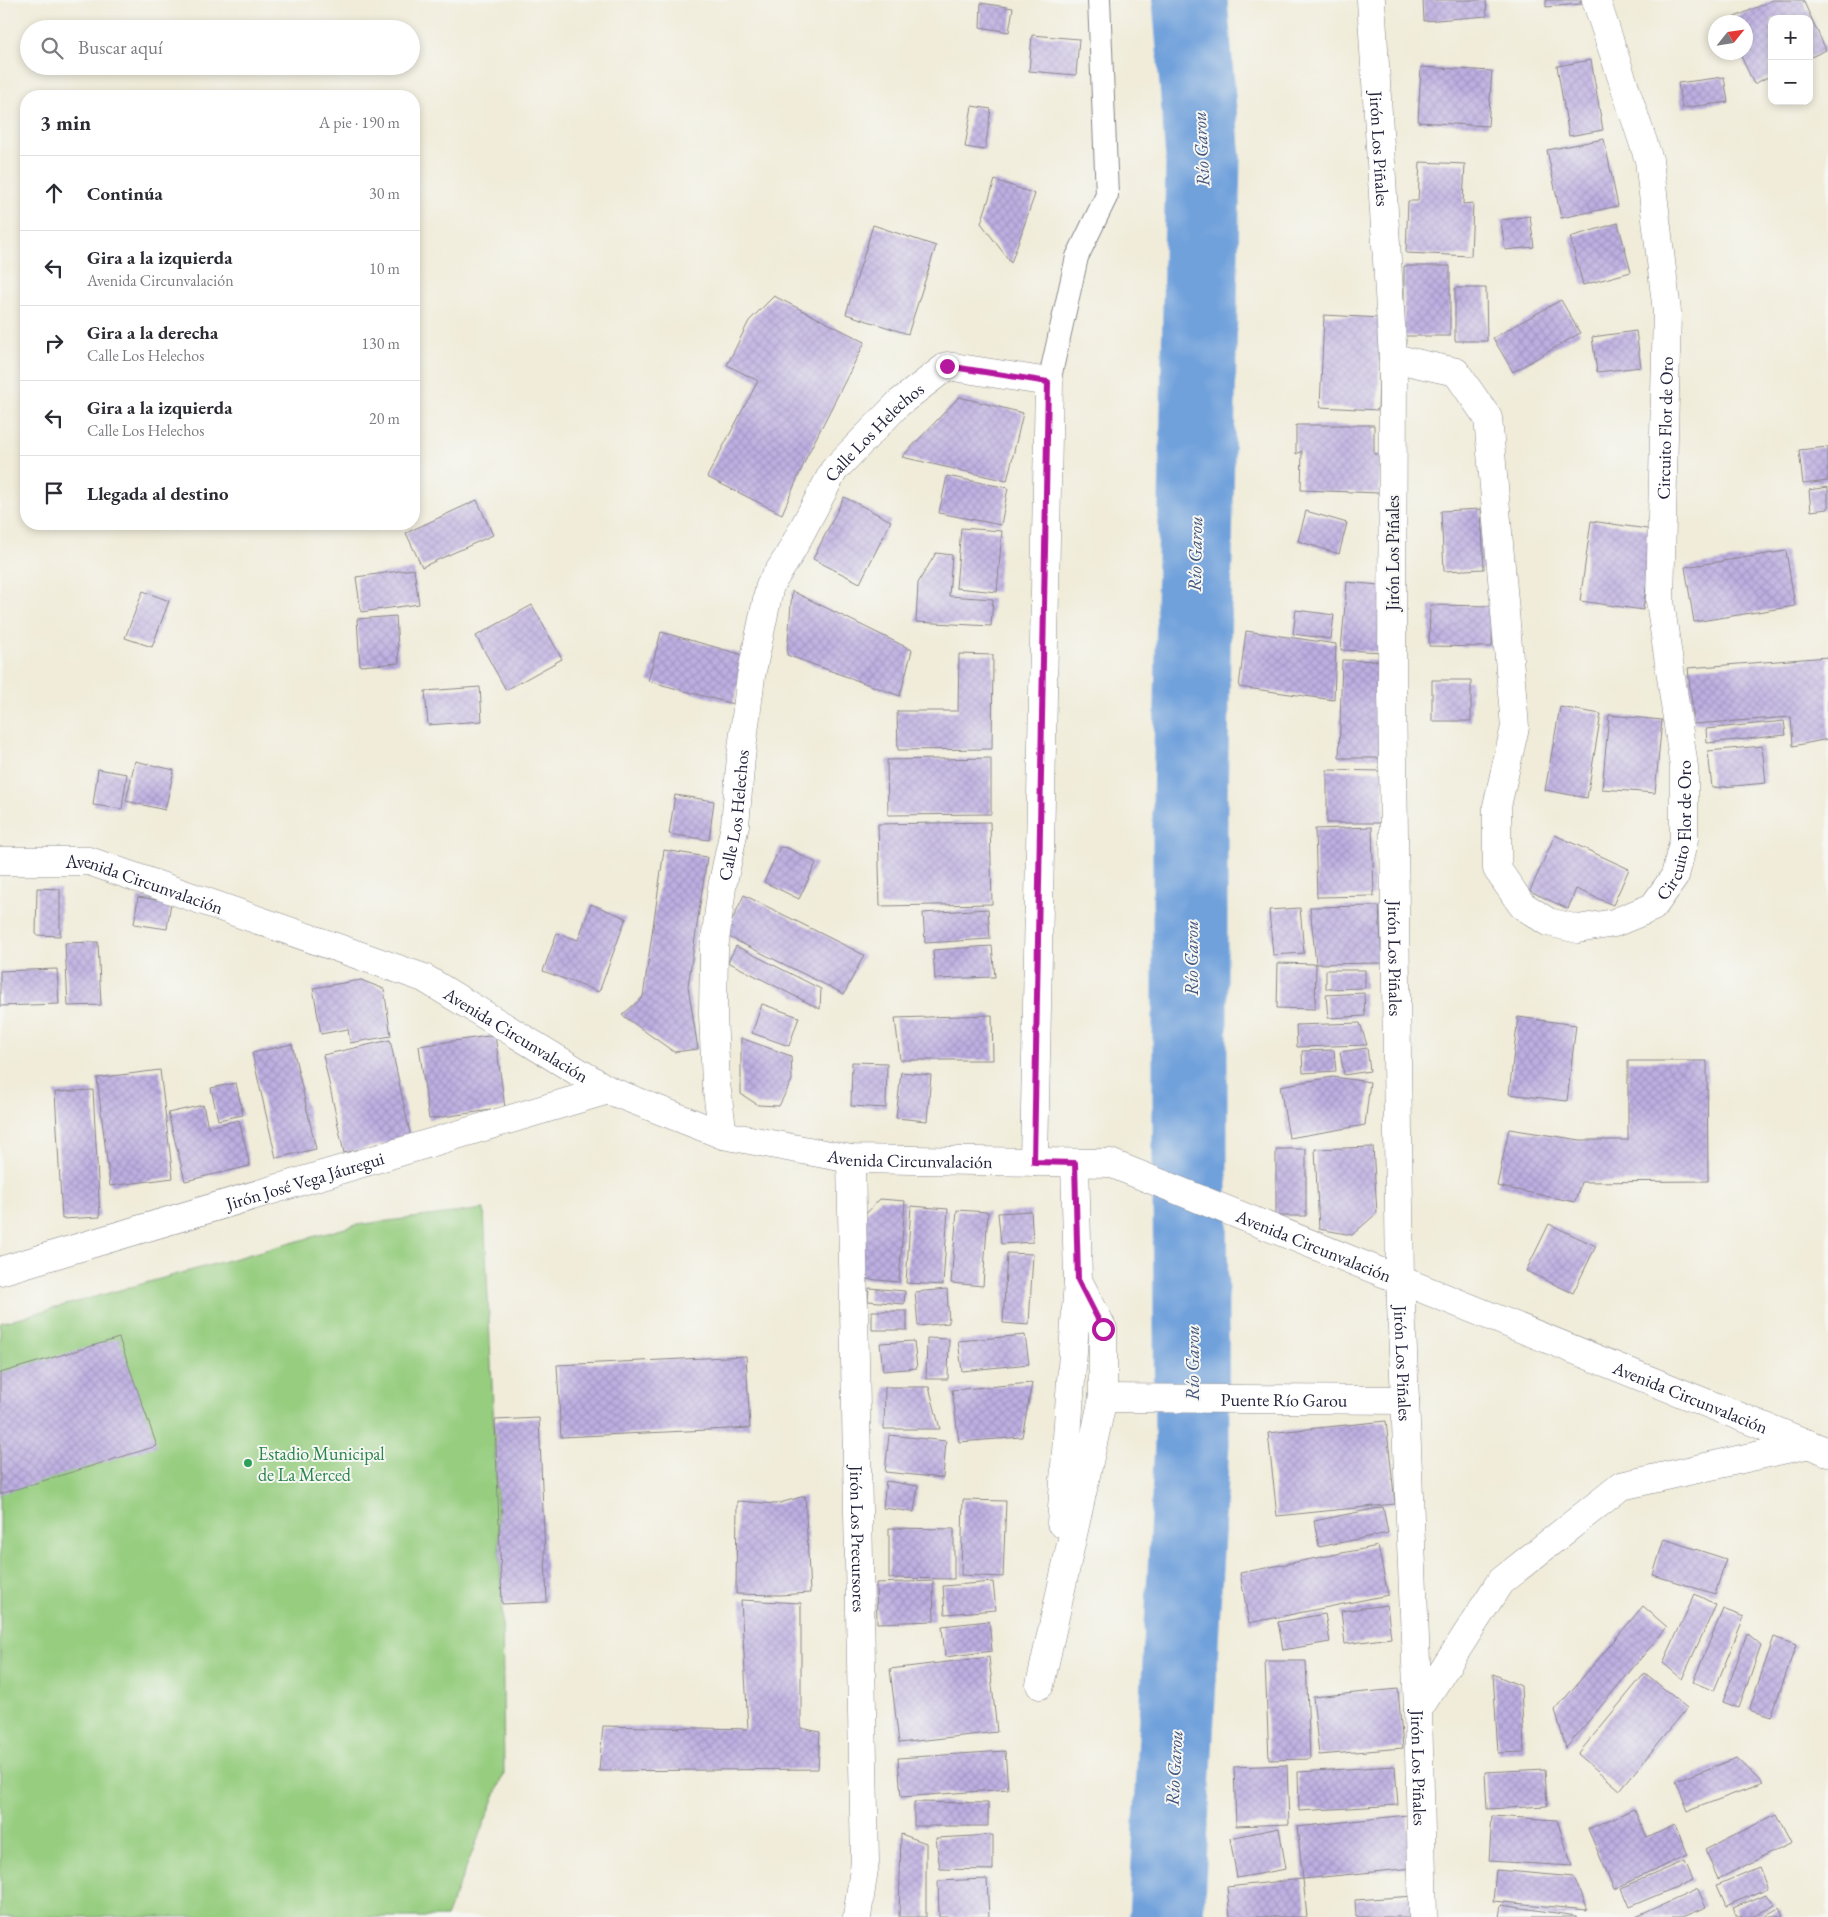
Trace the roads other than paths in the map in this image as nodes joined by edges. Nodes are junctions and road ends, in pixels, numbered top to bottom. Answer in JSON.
{"nodes":[{"id":1,"x":1098,"y":0,"type":"edge"},
{"id":2,"x":1371,"y":0,"type":"edge"},
{"id":3,"x":1596,"y":0,"type":"edge"},
{"id":4,"x":1393,"y":358,"type":"junction"},
{"id":5,"x":1048,"y":382,"type":"junction"},
{"id":6,"x":0,"y":861,"type":"edge"},
{"id":7,"x":608,"y":1090,"type":"junction"},
{"id":8,"x":723,"y":1135,"type":"junction"},
{"id":9,"x":851,"y":1160,"type":"junction"},
{"id":10,"x":1034,"y":1162,"type":"junction"},
{"id":11,"x":1075,"y":1163,"type":"junction"},
{"id":12,"x":0,"y":1271,"type":"edge"},
{"id":13,"x":1078,"y":1280,"type":"junction"},
{"id":14,"x":1400,"y":1280,"type":"junction"},
{"id":15,"x":1103,"y":1398,"type":"junction"},
{"id":16,"x":1405,"y":1400,"type":"junction"},
{"id":17,"x":1819,"y":1448,"type":"edge"},
{"id":18,"x":1054,"y":1616,"type":"junction"},
{"id":19,"x":1040,"y":1685,"type":"dead end"},
{"id":20,"x":1418,"y":1710,"type":"junction"},
{"id":21,"x":857,"y":1917,"type":"edge"},
{"id":22,"x":1423,"y":1917,"type":"edge"}],
"edges":[{"from":1,"to":5,"type":"lane"},
{"from":2,"to":4,"type":"street","name":"Jirón Los Piñales"},
{"from":3,"to":4,"type":"street","name":"Circuito Flor de Oro"},
{"from":4,"to":14,"type":"street","name":"Jirón Los Piñales"},
{"from":5,"to":8,"type":"street","name":"Calle Los Helechos"},
{"from":5,"to":10,"type":"street"},
{"from":6,"to":7,"type":"street","name":"Avenida Circunvalación"},
{"from":7,"to":8,"type":"street","name":"Avenida Circunvalación"},
{"from":7,"to":12,"type":"street","name":"Jirón José Vega Jáuregui"},
{"from":8,"to":9,"type":"street","name":"Avenida Circunvalación"},
{"from":9,"to":10,"type":"street","name":"Avenida Circunvalación"},
{"from":9,"to":21,"type":"street","name":"Jirón Los Precursores"},
{"from":10,"to":11,"type":"street","name":"Avenida Circunvalación"},
{"from":11,"to":13,"type":"street"},
{"from":11,"to":14,"type":"street","name":"Avenida Circunvalación"},
{"from":13,"to":15,"type":"street"},
{"from":13,"to":18,"type":"street"},
{"from":14,"to":16,"type":"street","name":"Jirón Los Piñales"},
{"from":14,"to":17,"type":"street","name":"Avenida Circunvalación"},
{"from":15,"to":16,"type":"street","name":"Puente Río Garou"},
{"from":15,"to":18,"type":"street"},
{"from":16,"to":20,"type":"street","name":"Jirón Los Piñales"},
{"from":17,"to":20,"type":"street"},
{"from":18,"to":19,"type":"street"},
{"from":20,"to":22,"type":"street","name":"Jirón Los Piñales"}]}
